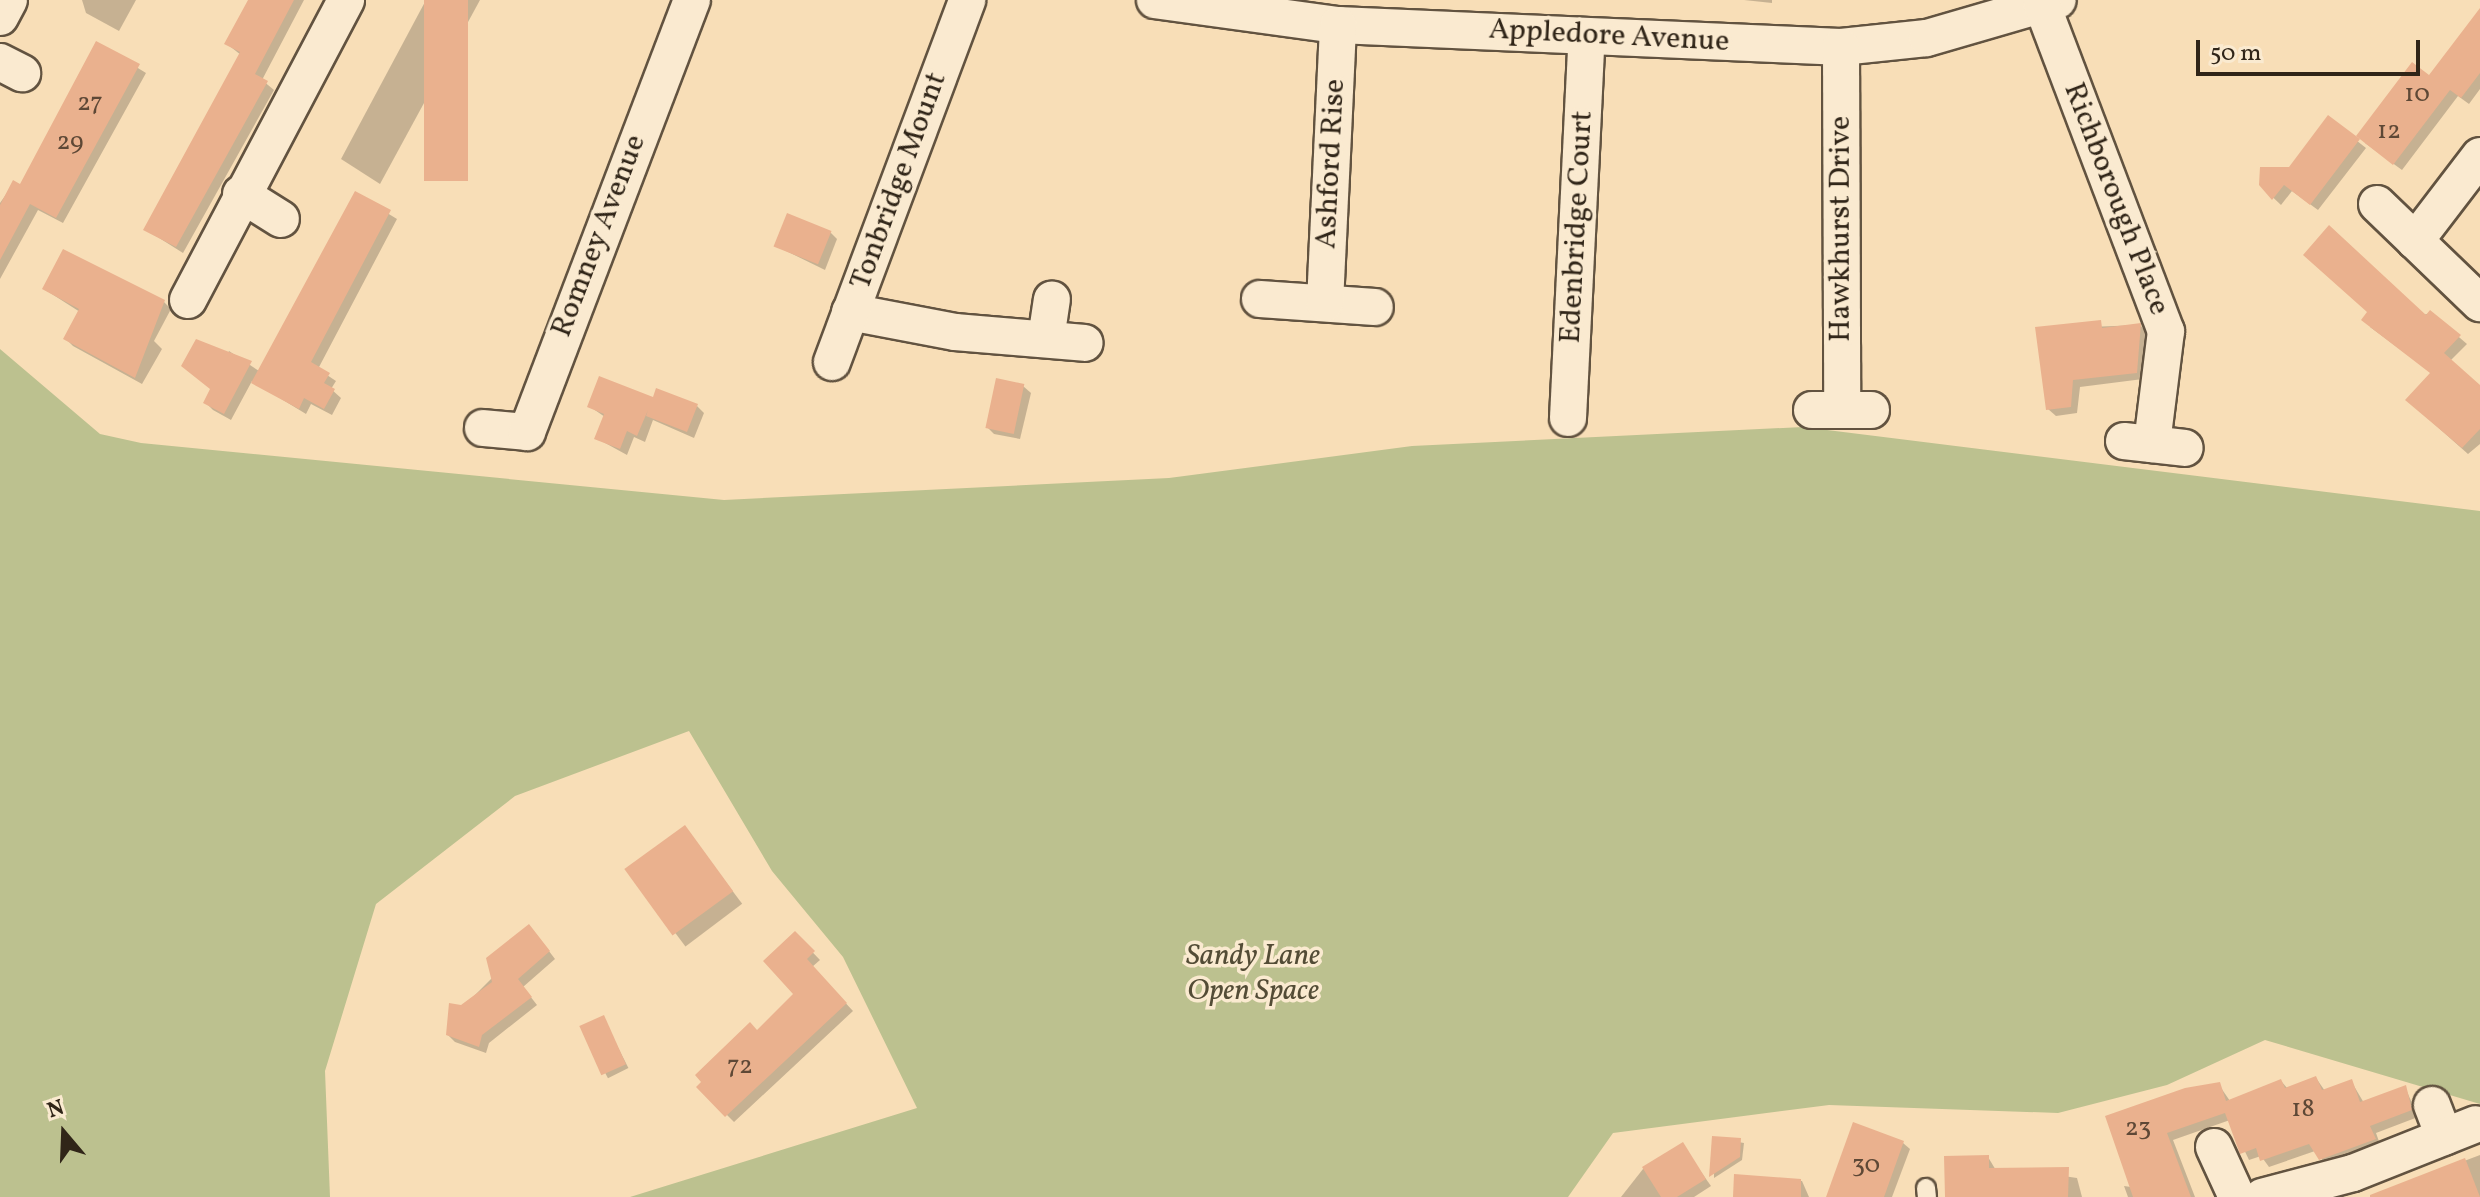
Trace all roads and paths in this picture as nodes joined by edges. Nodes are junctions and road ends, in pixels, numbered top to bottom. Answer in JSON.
{"nodes":[{"id":1,"x":9,"y":0,"type":"edge"},
{"id":2,"x":346,"y":0,"type":"edge"},
{"id":3,"x":692,"y":0,"type":"edge"},
{"id":4,"x":967,"y":0,"type":"edge"},
{"id":5,"x":1155,"y":0,"type":"edge"},
{"id":6,"x":2050,"y":3,"type":"edge"},
{"id":7,"x":0,"y":17,"type":"edge"},
{"id":8,"x":1338,"y":25,"type":"junction"},
{"id":9,"x":1587,"y":36,"type":"junction"},
{"id":10,"x":1841,"y":47,"type":"junction"},
{"id":11,"x":2480,"y":156,"type":"edge"},
{"id":12,"x":241,"y":194,"type":"junction"},
{"id":13,"x":2377,"y":204,"type":"dead end"},
{"id":14,"x":281,"y":219,"type":"dead end"},
{"id":15,"x":2415,"y":241,"type":"junction"},
{"id":16,"x":1052,"y":299,"type":"dead end"},
{"id":17,"x":1260,"y":299,"type":"dead end"},
{"id":18,"x":188,"y":300,"type":"dead end"},
{"id":19,"x":1325,"y":303,"type":"junction"},
{"id":20,"x":2480,"y":303,"type":"edge"},
{"id":21,"x":1375,"y":307,"type":"dead end"},
{"id":22,"x":850,"y":312,"type":"junction"},
{"id":23,"x":1046,"y":339,"type":"junction"},
{"id":24,"x":1085,"y":343,"type":"dead end"},
{"id":25,"x":832,"y":362,"type":"dead end"},
{"id":26,"x":1842,"y":410,"type":"dead end"},
{"id":27,"x":1568,"y":418,"type":"dead end"},
{"id":28,"x":483,"y":428,"type":"dead end"},
{"id":29,"x":2154,"y":444,"type":"dead end"},
{"id":30,"x":2450,"y":1122,"type":"dead end"},
{"id":31,"x":2214,"y":1147,"type":"dead end"},
{"id":32,"x":2237,"y":1197,"type":"edge"},
{"id":33,"x":2262,"y":1197,"type":"edge"}],
"edges":[{"from":1,"to":7,"type":"street"},
{"from":2,"to":12,"type":"street"},
{"from":3,"to":28,"type":"street","name":"Romney Avenue"},
{"from":4,"to":22,"type":"street","name":"Tonbridge Mount"},
{"from":5,"to":8,"type":"street","name":"Appledore Avenue"},
{"from":6,"to":10,"type":"street","name":"Appledore Avenue"},
{"from":6,"to":29,"type":"street","name":"Richborough Place"},
{"from":8,"to":9,"type":"street","name":"Appledore Avenue"},
{"from":8,"to":19,"type":"street","name":"Ashford Rise"},
{"from":9,"to":10,"type":"street","name":"Appledore Avenue"},
{"from":9,"to":27,"type":"street","name":"Edenbridge Court"},
{"from":10,"to":26,"type":"street","name":"Hawkhurst Drive"},
{"from":11,"to":15,"type":"street"},
{"from":12,"to":14,"type":"street"},
{"from":12,"to":18,"type":"street"},
{"from":13,"to":15,"type":"street"},
{"from":15,"to":20,"type":"street"},
{"from":16,"to":23,"type":"street"},
{"from":17,"to":19,"type":"street"},
{"from":19,"to":21,"type":"street"},
{"from":22,"to":23,"type":"street"},
{"from":22,"to":25,"type":"street","name":"Tonbridge Mount"},
{"from":23,"to":24,"type":"street"},
{"from":30,"to":33,"type":"street"},
{"from":31,"to":32,"type":"street"}]}
